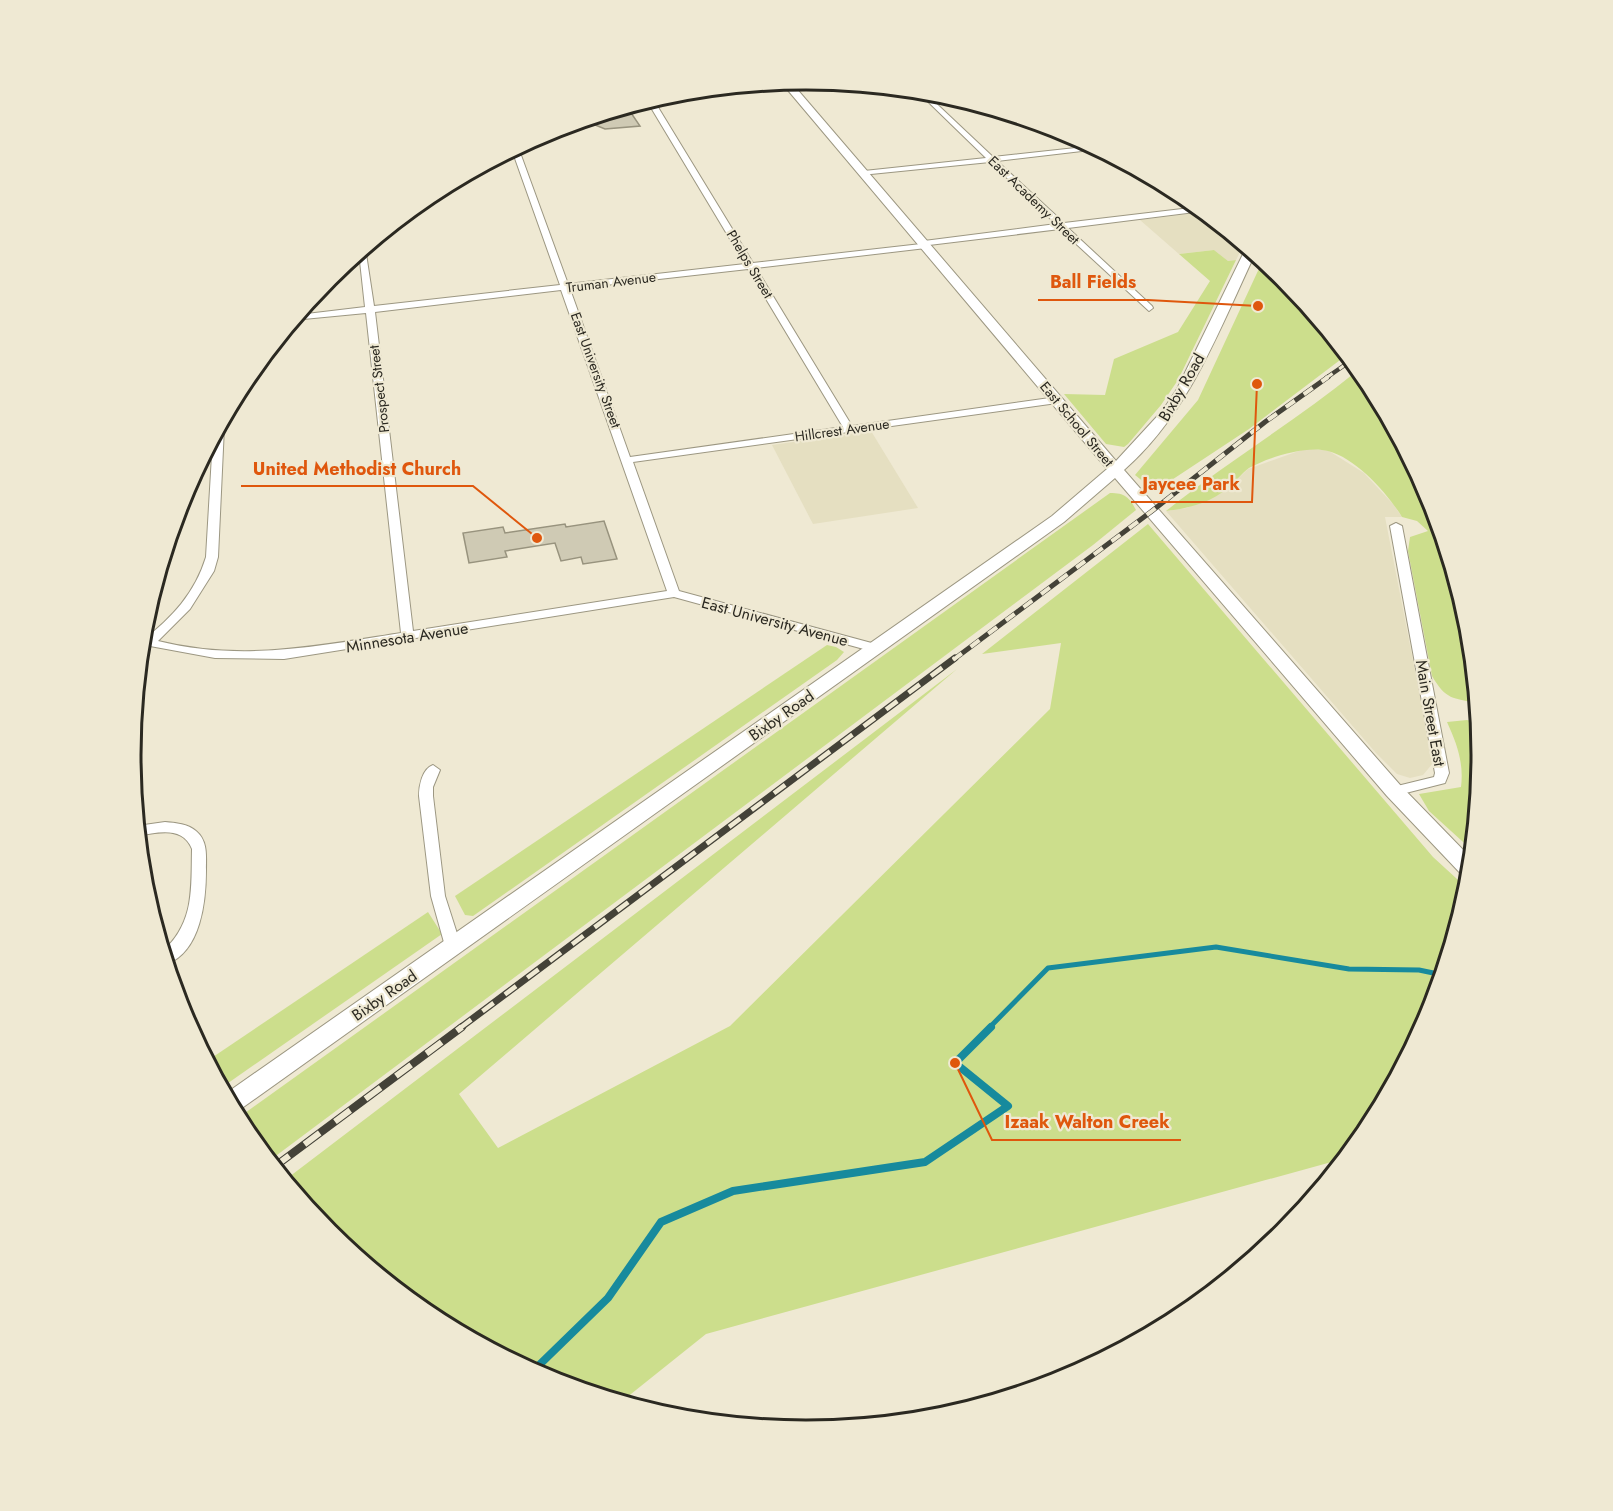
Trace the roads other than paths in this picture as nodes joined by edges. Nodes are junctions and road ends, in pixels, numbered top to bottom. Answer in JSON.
{"nodes":[{"id":1,"x":793,"y":90,"type":"edge"},
{"id":2,"x":931,"y":102,"type":"edge"},
{"id":3,"x":655,"y":108,"type":"edge"},
{"id":4,"x":1079,"y":149,"type":"edge"},
{"id":5,"x":518,"y":156,"type":"edge"},
{"id":6,"x":991,"y":159,"type":"junction"},
{"id":7,"x":864,"y":173,"type":"junction"},
{"id":8,"x":1188,"y":211,"type":"edge"},
{"id":9,"x":1062,"y":226,"type":"junction"},
{"id":10,"x":925,"y":245,"type":"junction"},
{"id":11,"x":1248,"y":258,"type":"edge"},
{"id":12,"x":364,"y":259,"type":"edge"},
{"id":13,"x":750,"y":266,"type":"junction"},
{"id":14,"x":565,"y":287,"type":"junction"},
{"id":15,"x":1149,"y":308,"type":"dead end"},
{"id":16,"x":370,"y":309,"type":"junction"},
{"id":17,"x":306,"y":317,"type":"edge"},
{"id":18,"x":1057,"y":400,"type":"junction"},
{"id":19,"x":849,"y":429,"type":"junction"},
{"id":20,"x":218,"y":446,"type":"edge"},
{"id":21,"x":628,"y":460,"type":"junction"},
{"id":22,"x":1116,"y":470,"type":"junction"},
{"id":23,"x":1396,"y":526,"type":"dead end"},
{"id":24,"x":674,"y":593,"type":"junction"},
{"id":25,"x":408,"y":637,"type":"junction"},
{"id":26,"x":152,"y":638,"type":"edge"},
{"id":27,"x":151,"y":645,"type":"edge"},
{"id":28,"x":875,"y":648,"type":"junction"},
{"id":29,"x":433,"y":770,"type":"dead end"},
{"id":30,"x":1394,"y":791,"type":"junction"},
{"id":31,"x":146,"y":830,"type":"edge"},
{"id":32,"x":1463,"y":863,"type":"edge"},
{"id":33,"x":453,"y":946,"type":"junction"},
{"id":34,"x":171,"y":953,"type":"edge"},
{"id":35,"x":237,"y":1099,"type":"edge"}],
"edges":[{"from":1,"to":7,"type":"main road","name":"East School Street"},
{"from":2,"to":6,"type":"street","name":"East Academy Street"},
{"from":3,"to":13,"type":"street","name":"Phelps Street"},
{"from":4,"to":6,"type":"street"},
{"from":5,"to":14,"type":"street","name":"East University Street"},
{"from":6,"to":7,"type":"street"},
{"from":6,"to":9,"type":"street","name":"East Academy Street"},
{"from":7,"to":10,"type":"main road","name":"East School Street"},
{"from":8,"to":9,"type":"street","name":"Truman Avenue"},
{"from":9,"to":10,"type":"street","name":"Truman Avenue"},
{"from":9,"to":15,"type":"street","name":"East Academy Street"},
{"from":10,"to":13,"type":"street","name":"Truman Avenue"},
{"from":10,"to":18,"type":"main road","name":"East School Street"},
{"from":11,"to":22,"type":"main road","name":"Bixby Road"},
{"from":12,"to":16,"type":"street","name":"Prospect Street"},
{"from":13,"to":14,"type":"street","name":"Truman Avenue"},
{"from":13,"to":19,"type":"street","name":"Phelps Street"},
{"from":14,"to":16,"type":"street","name":"Truman Avenue"},
{"from":14,"to":21,"type":"street","name":"East University Street"},
{"from":16,"to":17,"type":"street","name":"Truman Avenue"},
{"from":16,"to":25,"type":"street","name":"Prospect Street"},
{"from":18,"to":19,"type":"street","name":"Hillcrest Avenue"},
{"from":18,"to":22,"type":"main road","name":"East School Street"},
{"from":19,"to":21,"type":"street","name":"Hillcrest Avenue"},
{"from":20,"to":26,"type":"street"},
{"from":21,"to":24,"type":"street","name":"East University Street"},
{"from":22,"to":28,"type":"main road","name":"Bixby Road"},
{"from":22,"to":30,"type":"main road","name":"East School Street"},
{"from":23,"to":30,"type":"street","name":"Main Street East"},
{"from":24,"to":25,"type":"street","name":"Minnesota Avenue"},
{"from":24,"to":28,"type":"street","name":"East University Avenue"},
{"from":25,"to":27,"type":"street","name":"Minnesota Avenue"},
{"from":28,"to":33,"type":"main road","name":"Bixby Road"},
{"from":29,"to":33,"type":"street"},
{"from":30,"to":32,"type":"main road"},
{"from":31,"to":34,"type":"street"},
{"from":33,"to":35,"type":"main road","name":"Bixby Road"}]}
